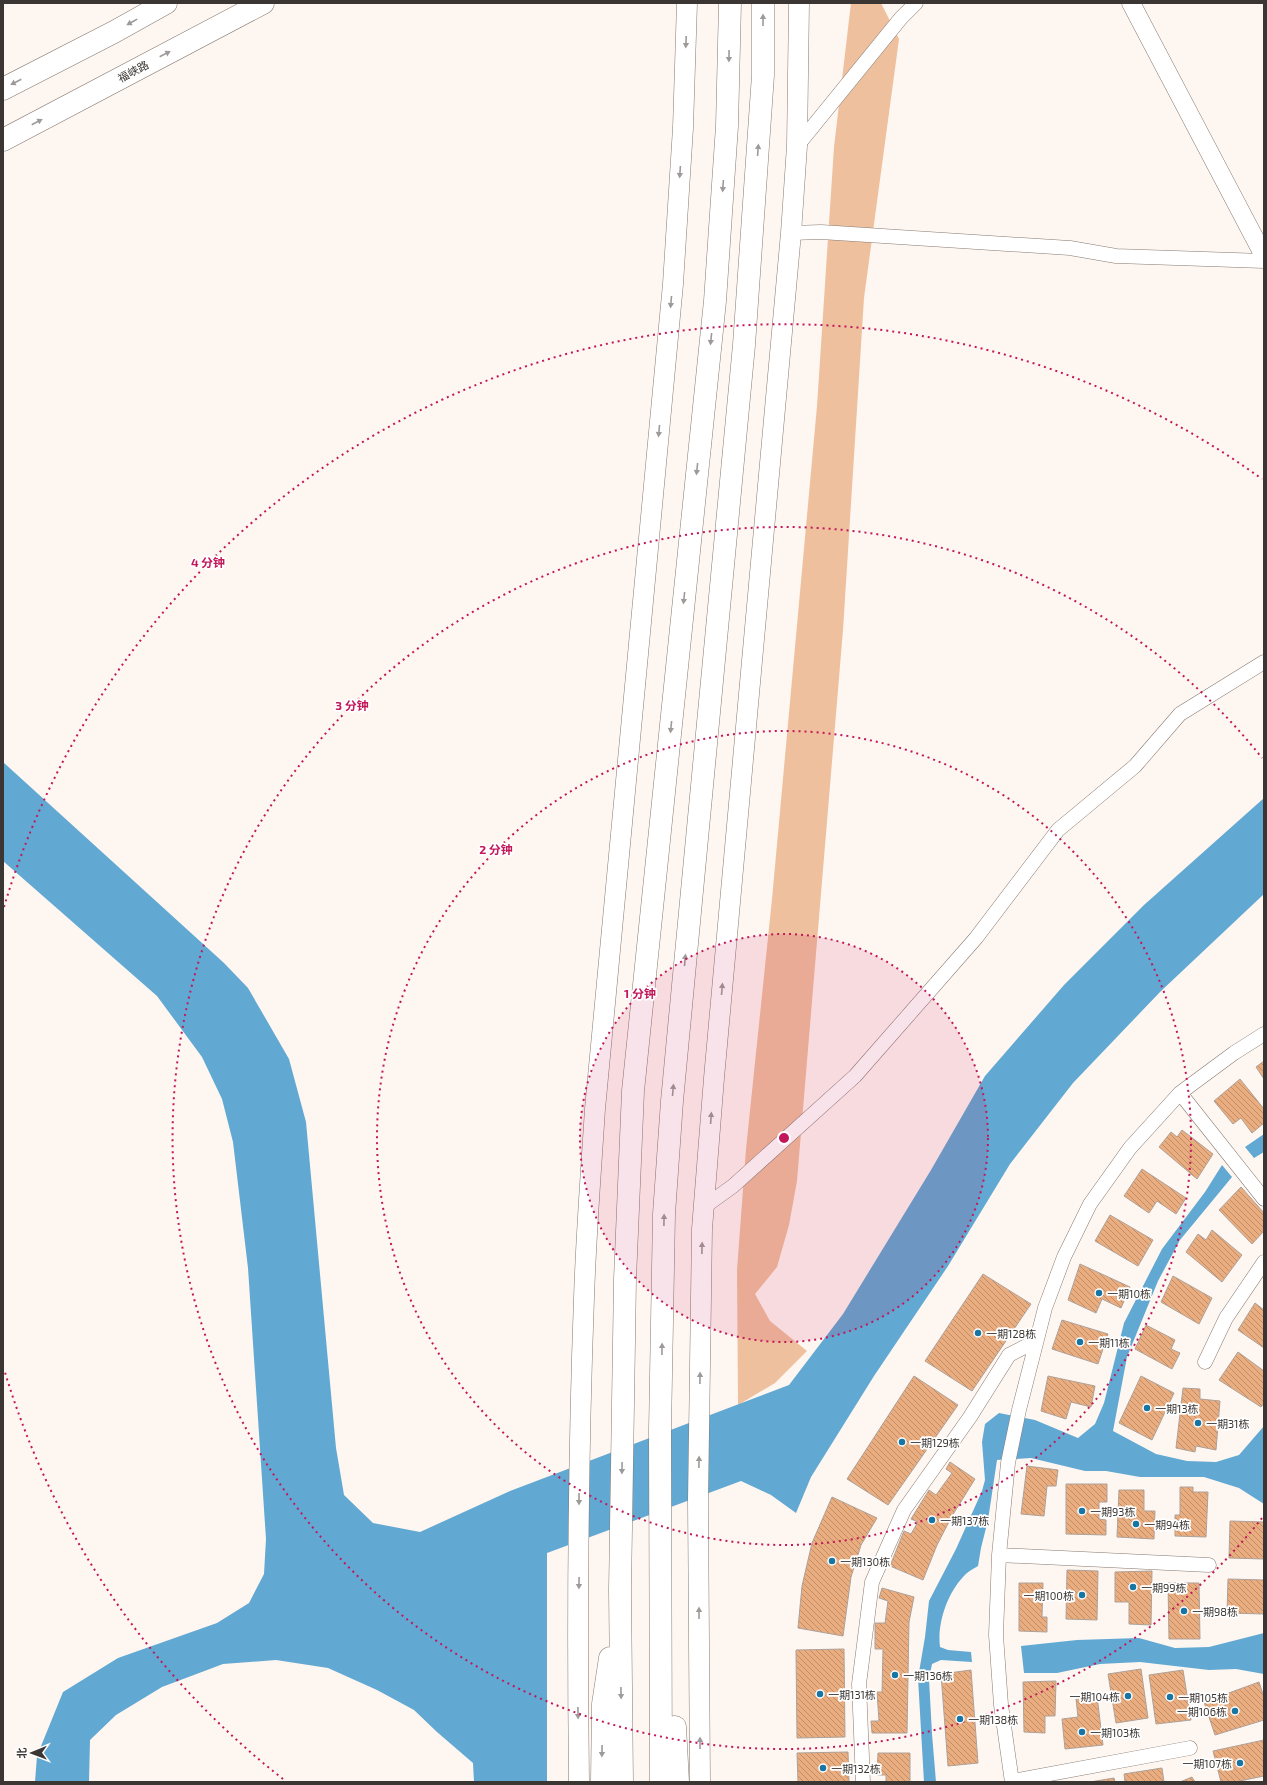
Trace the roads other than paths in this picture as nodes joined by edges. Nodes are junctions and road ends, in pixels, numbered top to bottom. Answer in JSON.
{"nodes":[{"id":1,"x":166,"y":3,"type":"edge"},
{"id":2,"x":263,"y":3,"type":"edge"},
{"id":3,"x":687,"y":3,"type":"edge"},
{"id":4,"x":730,"y":3,"type":"edge"},
{"id":5,"x":763,"y":3,"type":"edge"},
{"id":6,"x":799,"y":3,"type":"edge"},
{"id":7,"x":916,"y":3,"type":"edge"},
{"id":8,"x":1131,"y":3,"type":"edge"},
{"id":9,"x":3,"y":89,"type":"edge"},
{"id":10,"x":3,"y":140,"type":"edge"},
{"id":11,"x":797,"y":146,"type":"junction"},
{"id":12,"x":791,"y":233,"type":"junction"},
{"id":13,"x":1264,"y":256,"type":"edge"},
{"id":14,"x":1264,"y":261,"type":"edge"},
{"id":15,"x":1264,"y":662,"type":"edge"},
{"id":16,"x":1264,"y":1034,"type":"edge"},
{"id":17,"x":1180,"y":1094,"type":"junction"},
{"id":18,"x":1264,"y":1199,"type":"edge"},
{"id":19,"x":704,"y":1207,"type":"junction"},
{"id":20,"x":1264,"y":1262,"type":"edge"},
{"id":21,"x":1036,"y":1341,"type":"junction"},
{"id":22,"x":1205,"y":1362,"type":"dead end"},
{"id":23,"x":660,"y":1515,"type":"junction"},
{"id":24,"x":999,"y":1555,"type":"junction"},
{"id":25,"x":1209,"y":1565,"type":"dead end"},
{"id":26,"x":620,"y":1602,"type":"junction"},
{"id":27,"x":1190,"y":1748,"type":"dead end"},
{"id":28,"x":1012,"y":1781,"type":"edge"},
{"id":29,"x":579,"y":1782,"type":"edge"},
{"id":30,"x":602,"y":1782,"type":"edge"},
{"id":31,"x":622,"y":1782,"type":"edge"},
{"id":32,"x":661,"y":1782,"type":"edge"},
{"id":33,"x":678,"y":1782,"type":"edge"},
{"id":34,"x":700,"y":1782,"type":"edge"},
{"id":35,"x":863,"y":1782,"type":"edge"}],
"edges":[{"from":1,"to":9,"type":"highway","one_way":true},
{"from":10,"to":2,"type":"highway","name":"福峡路","one_way":true},
{"from":3,"to":29,"type":"main road","one_way":true},
{"from":4,"to":26,"type":"highway","one_way":true},
{"from":23,"to":5,"type":"highway","one_way":true},
{"from":6,"to":11,"type":"main road"},
{"from":7,"to":11,"type":"street"},
{"from":8,"to":13,"type":"street"},
{"from":11,"to":12,"type":"main road"},
{"from":12,"to":14,"type":"street"},
{"from":19,"to":12,"type":"main road","one_way":true},
{"from":15,"to":19,"type":"street"},
{"from":16,"to":17,"type":"street"},
{"from":17,"to":18,"type":"street"},
{"from":17,"to":21,"type":"street"},
{"from":34,"to":19,"type":"main road","one_way":true},
{"from":20,"to":22,"type":"street"},
{"from":21,"to":24,"type":"street"},
{"from":21,"to":35,"type":"street"},
{"from":23,"to":32,"type":"highway"},
{"from":23,"to":33,"type":"highway"},
{"from":24,"to":25,"type":"street"},
{"from":24,"to":28,"type":"street"},
{"from":26,"to":30,"type":"highway","one_way":true},
{"from":26,"to":31,"type":"highway","one_way":true},
{"from":27,"to":28,"type":"street"}]}
